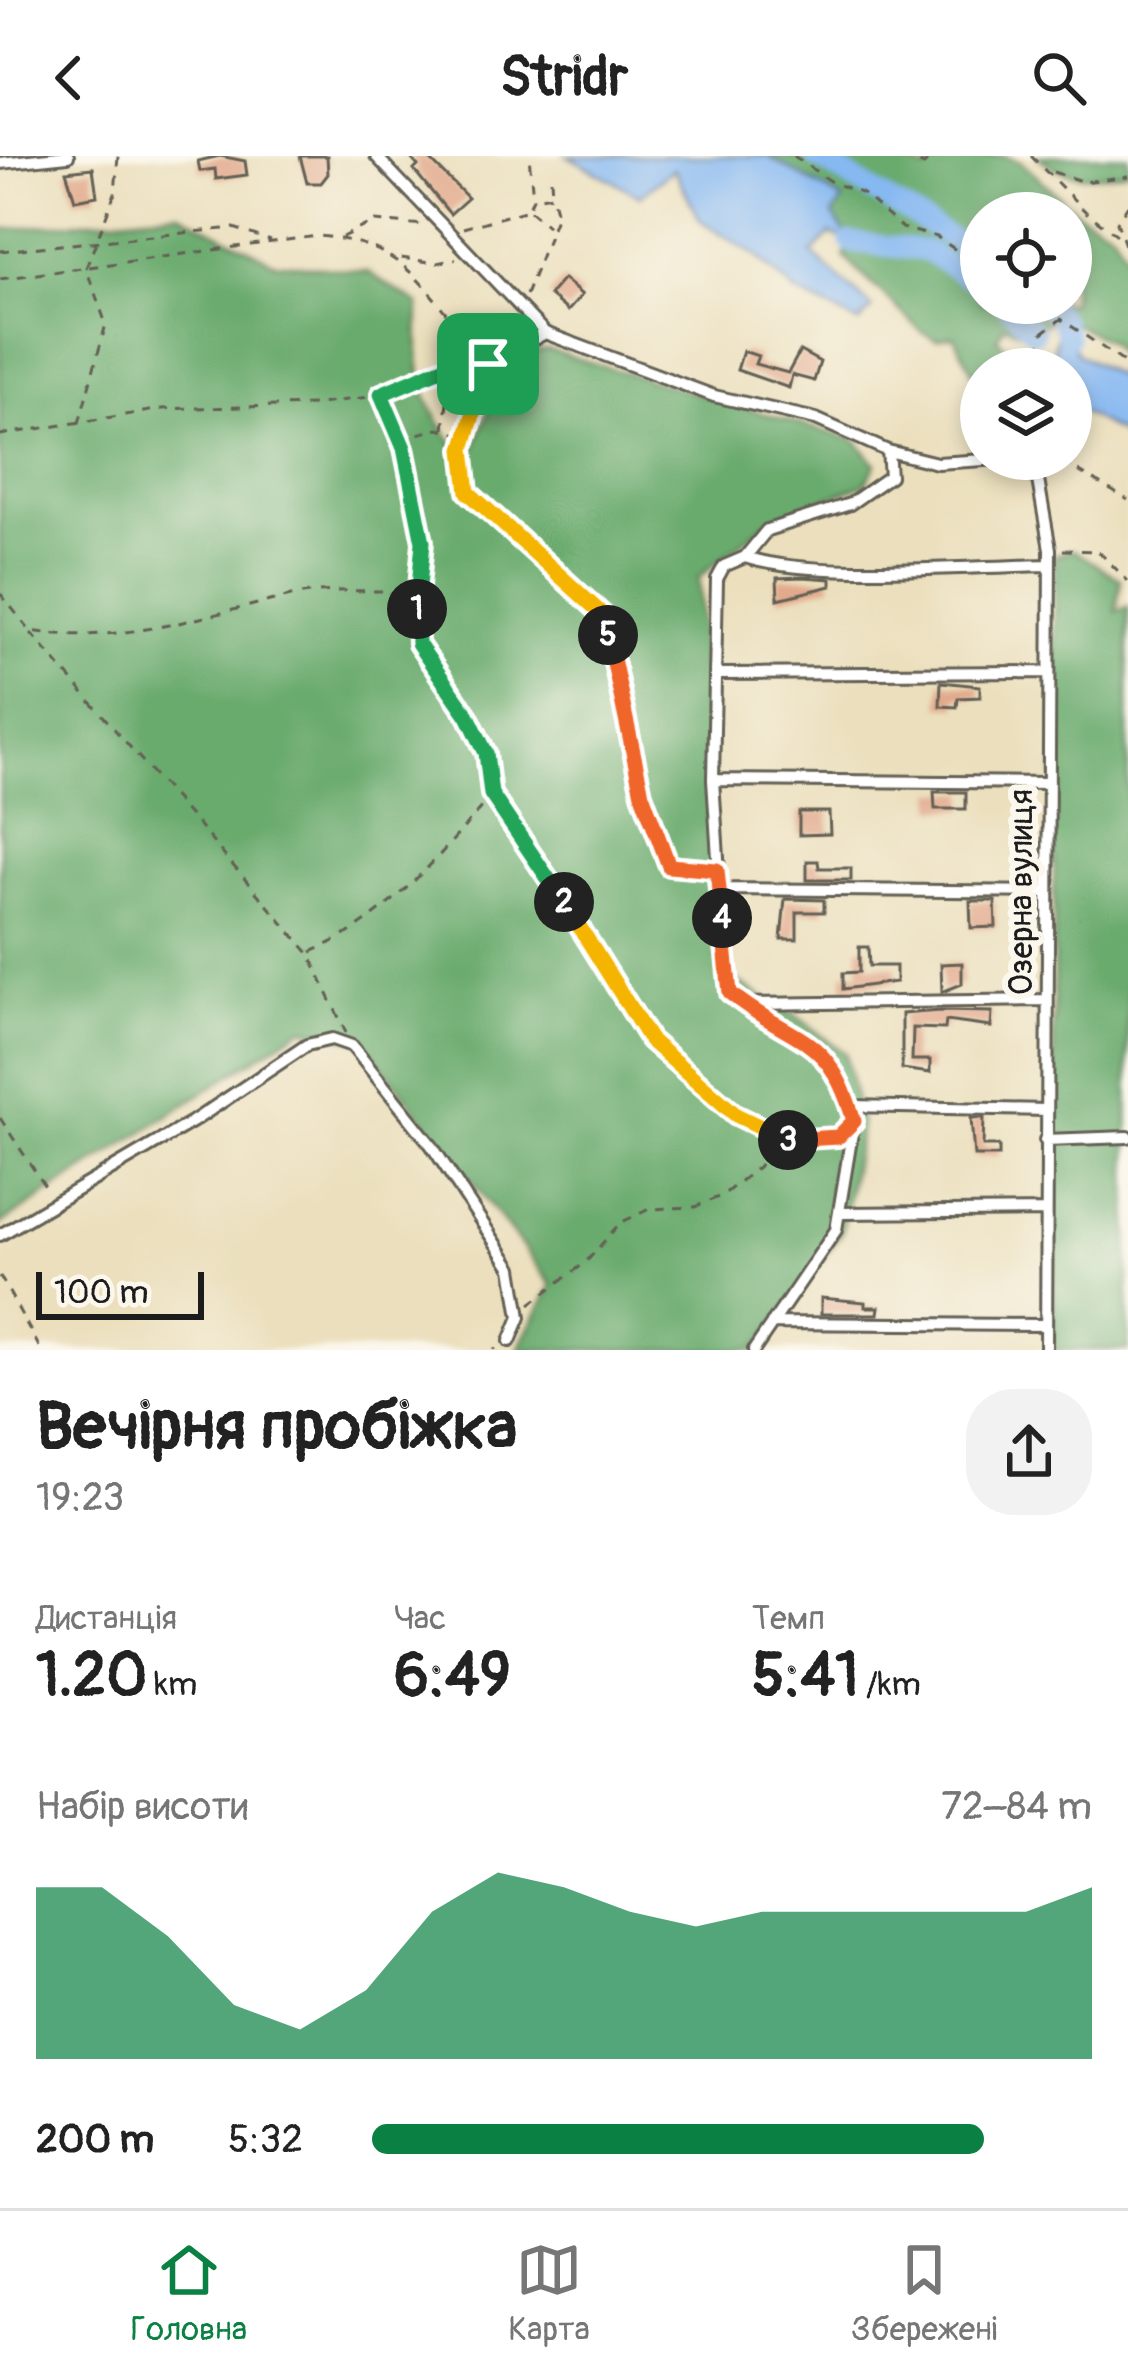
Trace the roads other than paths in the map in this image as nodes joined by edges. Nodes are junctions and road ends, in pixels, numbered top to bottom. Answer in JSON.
{"nodes":[{"id":1,"x":68,"y":156,"type":"edge"},
{"id":2,"x":376,"y":156,"type":"edge"},
{"id":3,"x":0,"y":163,"type":"edge"},
{"id":4,"x":545,"y":333,"type":"junction"},
{"id":5,"x":488,"y":364,"type":"road end"},
{"id":6,"x":888,"y":451,"type":"junction"},
{"id":7,"x":960,"y":462,"type":"edge"},
{"id":8,"x":1039,"y":480,"type":"edge"},
{"id":9,"x":745,"y":557,"type":"junction"},
{"id":10,"x":1049,"y":565,"type":"junction"},
{"id":11,"x":1049,"y":672,"type":"junction"},
{"id":12,"x":718,"y":674,"type":"junction"},
{"id":13,"x":712,"y":780,"type":"junction"},
{"id":14,"x":1048,"y":783,"type":"junction"},
{"id":15,"x":720,"y":890,"type":"junction"},
{"id":16,"x":1047,"y":892,"type":"junction"},
{"id":17,"x":1046,"y":1000,"type":"junction"},
{"id":18,"x":744,"y":1004,"type":"junction"},
{"id":19,"x":850,"y":1106,"type":"junction"},
{"id":20,"x":1046,"y":1110,"type":"junction"},
{"id":21,"x":1128,"y":1137,"type":"edge"},
{"id":22,"x":1046,"y":1140,"type":"junction"},
{"id":23,"x":1046,"y":1211,"type":"junction"},
{"id":24,"x":841,"y":1213,"type":"junction"},
{"id":25,"x":0,"y":1235,"type":"edge"},
{"id":26,"x":772,"y":1323,"type":"junction"},
{"id":27,"x":1046,"y":1325,"type":"junction"},
{"id":28,"x":510,"y":1341,"type":"dead end"},
{"id":29,"x":754,"y":1350,"type":"edge"},
{"id":30,"x":1046,"y":1350,"type":"edge"}],
"edges":[{"from":1,"to":3,"type":"street"},
{"from":2,"to":4,"type":"street"},
{"from":4,"to":5,"type":"street"},
{"from":4,"to":6,"type":"street"},
{"from":6,"to":7,"type":"street"},
{"from":6,"to":9,"type":"street"},
{"from":8,"to":10,"type":"street","name":"Озерна вулиця"},
{"from":9,"to":10,"type":"street"},
{"from":9,"to":12,"type":"street"},
{"from":10,"to":11,"type":"street","name":"Озерна вулиця"},
{"from":11,"to":12,"type":"street"},
{"from":11,"to":14,"type":"street","name":"Озерна вулиця"},
{"from":12,"to":13,"type":"street"},
{"from":13,"to":14,"type":"street"},
{"from":13,"to":15,"type":"street"},
{"from":14,"to":16,"type":"street","name":"Озерна вулиця"},
{"from":15,"to":16,"type":"street"},
{"from":15,"to":18,"type":"street"},
{"from":16,"to":17,"type":"street","name":"Озерна вулиця"},
{"from":17,"to":18,"type":"street"},
{"from":17,"to":20,"type":"street","name":"Озерна вулиця"},
{"from":18,"to":19,"type":"street"},
{"from":19,"to":20,"type":"street"},
{"from":19,"to":24,"type":"street"},
{"from":20,"to":22,"type":"street","name":"Озерна вулиця"},
{"from":21,"to":22,"type":"street"},
{"from":22,"to":23,"type":"street","name":"Озерна вулиця"},
{"from":23,"to":24,"type":"street"},
{"from":23,"to":27,"type":"street","name":"Озерна вулиця"},
{"from":24,"to":26,"type":"street"},
{"from":25,"to":28,"type":"street"},
{"from":26,"to":27,"type":"street"},
{"from":26,"to":29,"type":"street"},
{"from":27,"to":30,"type":"street","name":"Озерна вулиця"}]}
